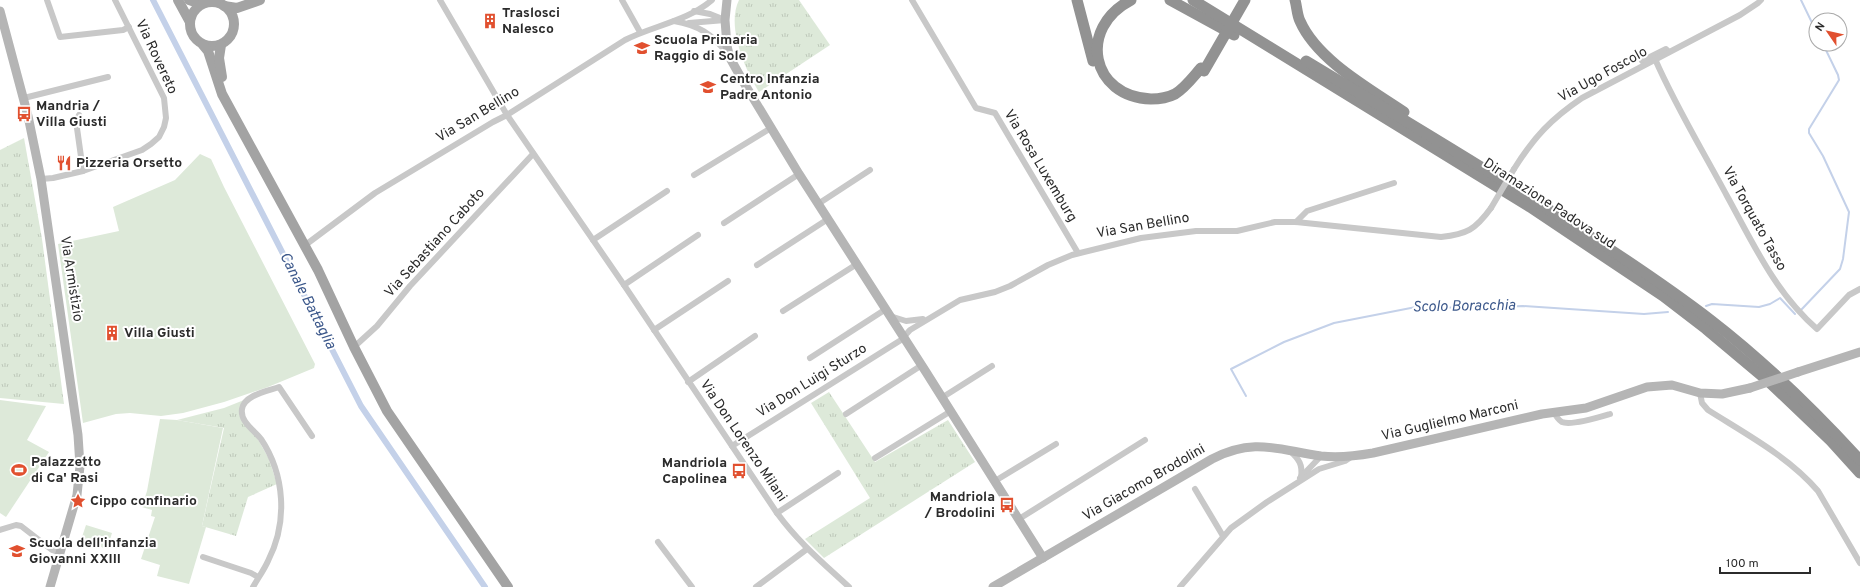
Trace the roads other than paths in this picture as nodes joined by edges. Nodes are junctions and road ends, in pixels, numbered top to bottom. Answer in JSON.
{"nodes":[{"id":1,"x":47,"y":0,"type":"edge"},
{"id":2,"x":115,"y":0,"type":"edge"},
{"id":3,"x":178,"y":0,"type":"edge"},
{"id":4,"x":189,"y":0,"type":"edge"},
{"id":5,"x":260,"y":0,"type":"edge"},
{"id":6,"x":440,"y":0,"type":"edge"},
{"id":7,"x":622,"y":0,"type":"edge"},
{"id":8,"x":712,"y":0,"type":"edge"},
{"id":9,"x":727,"y":0,"type":"edge"},
{"id":10,"x":912,"y":0,"type":"edge"},
{"id":11,"x":1077,"y":0,"type":"edge"},
{"id":12,"x":1131,"y":0,"type":"edge"},
{"id":13,"x":1170,"y":0,"type":"edge"},
{"id":14,"x":1193,"y":0,"type":"edge"},
{"id":15,"x":1206,"y":0,"type":"edge"},
{"id":16,"x":1239,"y":0,"type":"edge"},
{"id":17,"x":1245,"y":0,"type":"edge"},
{"id":18,"x":1295,"y":0,"type":"edge"},
{"id":19,"x":1761,"y":0,"type":"edge"},
{"id":20,"x":210,"y":2,"type":"junction"},
{"id":21,"x":250,"y":5,"type":"junction"},
{"id":22,"x":224,"y":6,"type":"junction"},
{"id":23,"x":0,"y":11,"type":"edge"},
{"id":24,"x":694,"y":11,"type":"junction"},
{"id":25,"x":674,"y":20,"type":"junction"},
{"id":26,"x":724,"y":20,"type":"junction"},
{"id":27,"x":190,"y":22,"type":"junction"},
{"id":28,"x":234,"y":23,"type":"junction"},
{"id":29,"x":688,"y":23,"type":"junction"},
{"id":30,"x":129,"y":27,"type":"junction"},
{"id":31,"x":640,"y":32,"type":"junction"},
{"id":32,"x":203,"y":45,"type":"junction"},
{"id":33,"x":221,"y":45,"type":"junction"},
{"id":34,"x":1669,"y":52,"type":"junction"},
{"id":35,"x":729,"y":56,"type":"junction"},
{"id":36,"x":1655,"y":59,"type":"junction"},
{"id":37,"x":1291,"y":61,"type":"junction"},
{"id":38,"x":1642,"y":61,"type":"dead end"},
{"id":39,"x":1202,"y":69,"type":"junction"},
{"id":40,"x":108,"y":77,"type":"dead end"},
{"id":41,"x":24,"y":98,"type":"junction"},
{"id":42,"x":230,"y":108,"type":"junction"},
{"id":43,"x":79,"y":115,"type":"dead end"},
{"id":44,"x":507,"y":115,"type":"junction"},
{"id":45,"x":772,"y":128,"type":"junction"},
{"id":46,"x":532,"y":154,"type":"junction"},
{"id":47,"x":1476,"y":164,"type":"junction"},
{"id":48,"x":870,"y":170,"type":"dead end"},
{"id":49,"x":83,"y":171,"type":"junction"},
{"id":50,"x":799,"y":174,"type":"junction"},
{"id":51,"x":694,"y":176,"type":"dead end"},
{"id":52,"x":41,"y":179,"type":"junction"},
{"id":53,"x":1394,"y":183,"type":"dead end"},
{"id":54,"x":667,"y":191,"type":"dead end"},
{"id":55,"x":818,"y":204,"type":"junction"},
{"id":56,"x":828,"y":219,"type":"junction"},
{"id":57,"x":1296,"y":222,"type":"junction"},
{"id":58,"x":724,"y":223,"type":"dead end"},
{"id":59,"x":698,"y":235,"type":"dead end"},
{"id":60,"x":593,"y":240,"type":"junction"},
{"id":61,"x":304,"y":246,"type":"junction"},
{"id":62,"x":1078,"y":253,"type":"junction"},
{"id":63,"x":857,"y":264,"type":"junction"},
{"id":64,"x":757,"y":265,"type":"dead end"},
{"id":65,"x":728,"y":281,"type":"dead end"},
{"id":66,"x":624,"y":285,"type":"junction"},
{"id":67,"x":1860,"y":289,"type":"edge"},
{"id":68,"x":783,"y":311,"type":"dead end"},
{"id":69,"x":888,"y":313,"type":"junction"},
{"id":70,"x":927,"y":318,"type":"junction"},
{"id":71,"x":902,"y":328,"type":"junction"},
{"id":72,"x":654,"y":330,"type":"junction"},
{"id":73,"x":755,"y":336,"type":"dead end"},
{"id":74,"x":354,"y":347,"type":"junction"},
{"id":75,"x":1860,"y":352,"type":"edge"},
{"id":76,"x":810,"y":358,"type":"dead end"},
{"id":77,"x":922,"y":366,"type":"junction"},
{"id":78,"x":992,"y":366,"type":"dead end"},
{"id":79,"x":688,"y":382,"type":"junction"},
{"id":80,"x":1700,"y":393,"type":"junction"},
{"id":81,"x":943,"y":397,"type":"junction"},
{"id":82,"x":951,"y":412,"type":"junction"},
{"id":83,"x":1553,"y":412,"type":"junction"},
{"id":84,"x":846,"y":414,"type":"dead end"},
{"id":85,"x":1610,"y":414,"type":"dead end"},
{"id":86,"x":312,"y":436,"type":"dead end"},
{"id":87,"x":1145,"y":440,"type":"dead end"},
{"id":88,"x":1056,"y":444,"type":"dead end"},
{"id":89,"x":732,"y":446,"type":"junction"},
{"id":90,"x":1289,"y":450,"type":"junction"},
{"id":91,"x":1322,"y":456,"type":"junction"},
{"id":92,"x":1352,"y":456,"type":"junction"},
{"id":93,"x":875,"y":458,"type":"dead end"},
{"id":94,"x":1860,"y":460,"type":"edge"},
{"id":95,"x":1319,"y":470,"type":"junction"},
{"id":96,"x":1860,"y":472,"type":"edge"},
{"id":97,"x":838,"y":473,"type":"dead end"},
{"id":98,"x":1301,"y":477,"type":"junction"},
{"id":99,"x":995,"y":481,"type":"junction"},
{"id":100,"x":1296,"y":484,"type":"junction"},
{"id":101,"x":1195,"y":489,"type":"dead end"},
{"id":102,"x":777,"y":513,"type":"junction"},
{"id":103,"x":1019,"y":519,"type":"junction"},
{"id":104,"x":0,"y":530,"type":"edge"},
{"id":105,"x":1223,"y":536,"type":"junction"},
{"id":106,"x":658,"y":542,"type":"dead end"},
{"id":107,"x":807,"y":549,"type":"junction"},
{"id":108,"x":61,"y":553,"type":"junction"},
{"id":109,"x":203,"y":557,"type":"dead end"},
{"id":110,"x":1043,"y":558,"type":"junction"},
{"id":111,"x":1860,"y":563,"type":"edge"},
{"id":112,"x":258,"y":577,"type":"junction"},
{"id":113,"x":53,"y":586,"type":"edge"},
{"id":114,"x":253,"y":587,"type":"edge"},
{"id":115,"x":508,"y":587,"type":"edge"},
{"id":116,"x":692,"y":587,"type":"edge"},
{"id":117,"x":756,"y":587,"type":"edge"},
{"id":118,"x":849,"y":587,"type":"edge"},
{"id":119,"x":993,"y":587,"type":"edge"},
{"id":120,"x":1180,"y":587,"type":"edge"}],
"edges":[{"from":1,"to":30,"type":"street"},
{"from":2,"to":30,"type":"street","name":"Via Rovereto"},
{"from":3,"to":27,"type":"main road"},
{"from":4,"to":20,"type":"main road"},
{"from":5,"to":21,"type":"main road"},
{"from":6,"to":44,"type":"street","name":"Via Don Lorenzo Milani"},
{"from":7,"to":31,"type":"street"},
{"from":8,"to":24,"type":"street","name":"Via San Bellino"},
{"from":9,"to":26,"type":"street"},
{"from":10,"to":62,"type":"street","name":"Via Rosa Luxemburg"},
{"from":11,"to":39,"type":"highway"},
{"from":12,"to":39,"type":"highway"},
{"from":13,"to":37,"type":"highway"},
{"from":14,"to":37,"type":"highway","name":"Diramazione Padova sud"},
{"from":15,"to":47,"type":"highway","name":"Diramazione Padova sud"},
{"from":16,"to":39,"type":"highway"},
{"from":17,"to":39,"type":"highway","bridge":true},
{"from":18,"to":47,"type":"highway"},
{"from":19,"to":34,"type":"street","name":"Via Ugo Foscolo"},
{"from":20,"to":22,"type":"main road"},
{"from":20,"to":27,"type":"main road"},
{"from":21,"to":22,"type":"main road"},
{"from":21,"to":28,"type":"main road"},
{"from":22,"to":28,"type":"main road"},
{"from":23,"to":41,"type":"street","name":"Via Armistizio"},
{"from":24,"to":25,"type":"street","name":"Via San Bellino"},
{"from":24,"to":26,"type":"street"},
{"from":25,"to":29,"type":"street"},
{"from":25,"to":31,"type":"street","name":"Via San Bellino"},
{"from":26,"to":29,"type":"street"},
{"from":26,"to":35,"type":"street"},
{"from":27,"to":32,"type":"main road"},
{"from":28,"to":33,"type":"main road"},
{"from":29,"to":35,"type":"street"},
{"from":30,"to":49,"type":"street","name":"Via Rovereto"},
{"from":31,"to":44,"type":"street","name":"Via San Bellino"},
{"from":32,"to":33,"type":"main road"},
{"from":32,"to":42,"type":"main road"},
{"from":33,"to":42,"type":"main road"},
{"from":34,"to":36,"type":"street","name":"Via Ugo Foscolo"},
{"from":34,"to":38,"type":"street"},
{"from":35,"to":45,"type":"street"},
{"from":36,"to":57,"type":"street","name":"Via Ugo Foscolo","bridge":true},
{"from":36,"to":67,"type":"street","name":"Via Torquato Tasso"},
{"from":37,"to":96,"type":"highway","name":"Diramazione Padova sud"},
{"from":40,"to":41,"type":"street"},
{"from":41,"to":52,"type":"street","name":"Via Armistizio"},
{"from":42,"to":61,"type":"main road"},
{"from":43,"to":49,"type":"street"},
{"from":44,"to":46,"type":"street","name":"Via Don Lorenzo Milani"},
{"from":44,"to":61,"type":"street","name":"Via San Bellino"},
{"from":45,"to":50,"type":"street"},
{"from":45,"to":51,"type":"street"},
{"from":46,"to":60,"type":"street","name":"Via Don Lorenzo Milani"},
{"from":46,"to":74,"type":"street","name":"Via Sebastiano Caboto"},
{"from":47,"to":94,"type":"highway","name":"Diramazione Padova sud"},
{"from":48,"to":55,"type":"street"},
{"from":49,"to":52,"type":"street","name":"Via Rovereto"},
{"from":50,"to":55,"type":"street"},
{"from":50,"to":58,"type":"street"},
{"from":52,"to":108,"type":"street","name":"Via Armistizio"},
{"from":53,"to":57,"type":"street"},
{"from":54,"to":60,"type":"street"},
{"from":55,"to":56,"type":"street"},
{"from":56,"to":63,"type":"street"},
{"from":56,"to":64,"type":"street"},
{"from":57,"to":62,"type":"street","name":"Via San Bellino"},
{"from":59,"to":66,"type":"street"},
{"from":60,"to":66,"type":"street","name":"Via Don Lorenzo Milani"},
{"from":61,"to":74,"type":"main road"},
{"from":62,"to":70,"type":"street","name":"Via San Bellino"},
{"from":63,"to":68,"type":"street"},
{"from":63,"to":69,"type":"street"},
{"from":65,"to":72,"type":"street"},
{"from":66,"to":72,"type":"street","name":"Via Don Lorenzo Milani"},
{"from":69,"to":71,"type":"street"},
{"from":69,"to":76,"type":"street"},
{"from":70,"to":71,"type":"street","name":"Via San Bellino"},
{"from":70,"to":71,"type":"street","name":"Via San Bellino"},
{"from":71,"to":77,"type":"street"},
{"from":71,"to":89,"type":"street","name":"Via Don Luigi Sturzo"},
{"from":72,"to":79,"type":"street","name":"Via Don Lorenzo Milani"},
{"from":73,"to":79,"type":"street","name":"Via Don Lorenzo Milani"},
{"from":74,"to":115,"type":"main road"},
{"from":75,"to":80,"type":"street","name":"Via Guglielmo Marconi","bridge":true},
{"from":77,"to":81,"type":"street"},
{"from":77,"to":84,"type":"street"},
{"from":78,"to":81,"type":"street"},
{"from":79,"to":89,"type":"street","name":"Via Don Lorenzo Milani"},
{"from":80,"to":83,"type":"street","name":"Via Guglielmo Marconi"},
{"from":80,"to":111,"type":"street"},
{"from":81,"to":82,"type":"street"},
{"from":82,"to":93,"type":"street"},
{"from":82,"to":99,"type":"street"},
{"from":83,"to":85,"type":"street"},
{"from":83,"to":92,"type":"street","name":"Via Guglielmo Marconi"},
{"from":86,"to":112,"type":"street"},
{"from":87,"to":103,"type":"street"},
{"from":88,"to":99,"type":"street"},
{"from":89,"to":102,"type":"street","name":"Via Don Lorenzo Milani"},
{"from":90,"to":91,"type":"street","name":"Via Giacomo Brodolini"},
{"from":90,"to":98,"type":"street"},
{"from":90,"to":110,"type":"street","name":"Via Giacomo Brodolini"},
{"from":91,"to":92,"type":"street","name":"Via Guglielmo Marconi"},
{"from":91,"to":95,"type":"street"},
{"from":91,"to":98,"type":"street","name":"Via Guglielmo Marconi"},
{"from":92,"to":95,"type":"street","name":"Via Guglielmo Marconi"},
{"from":95,"to":100,"type":"street","name":"Via Guglielmo Marconi"},
{"from":97,"to":102,"type":"street","name":"Via Don Lorenzo Milani"},
{"from":98,"to":100,"type":"street","name":"Via Guglielmo Marconi"},
{"from":99,"to":103,"type":"street"},
{"from":100,"to":105,"type":"street","name":"Via Guglielmo Marconi"},
{"from":101,"to":105,"type":"street"},
{"from":102,"to":107,"type":"street","name":"Via Don Lorenzo Milani"},
{"from":103,"to":110,"type":"street"},
{"from":104,"to":108,"type":"street"},
{"from":105,"to":120,"type":"street","name":"Via Guglielmo Marconi"},
{"from":106,"to":116,"type":"street"},
{"from":107,"to":117,"type":"street"},
{"from":107,"to":118,"type":"street","name":"Via Don Lorenzo Milani"},
{"from":108,"to":113,"type":"street","name":"Via Armistizio"},
{"from":109,"to":112,"type":"street"},
{"from":110,"to":119,"type":"street","name":"Via Giacomo Brodolini"},
{"from":112,"to":114,"type":"street"}]}
